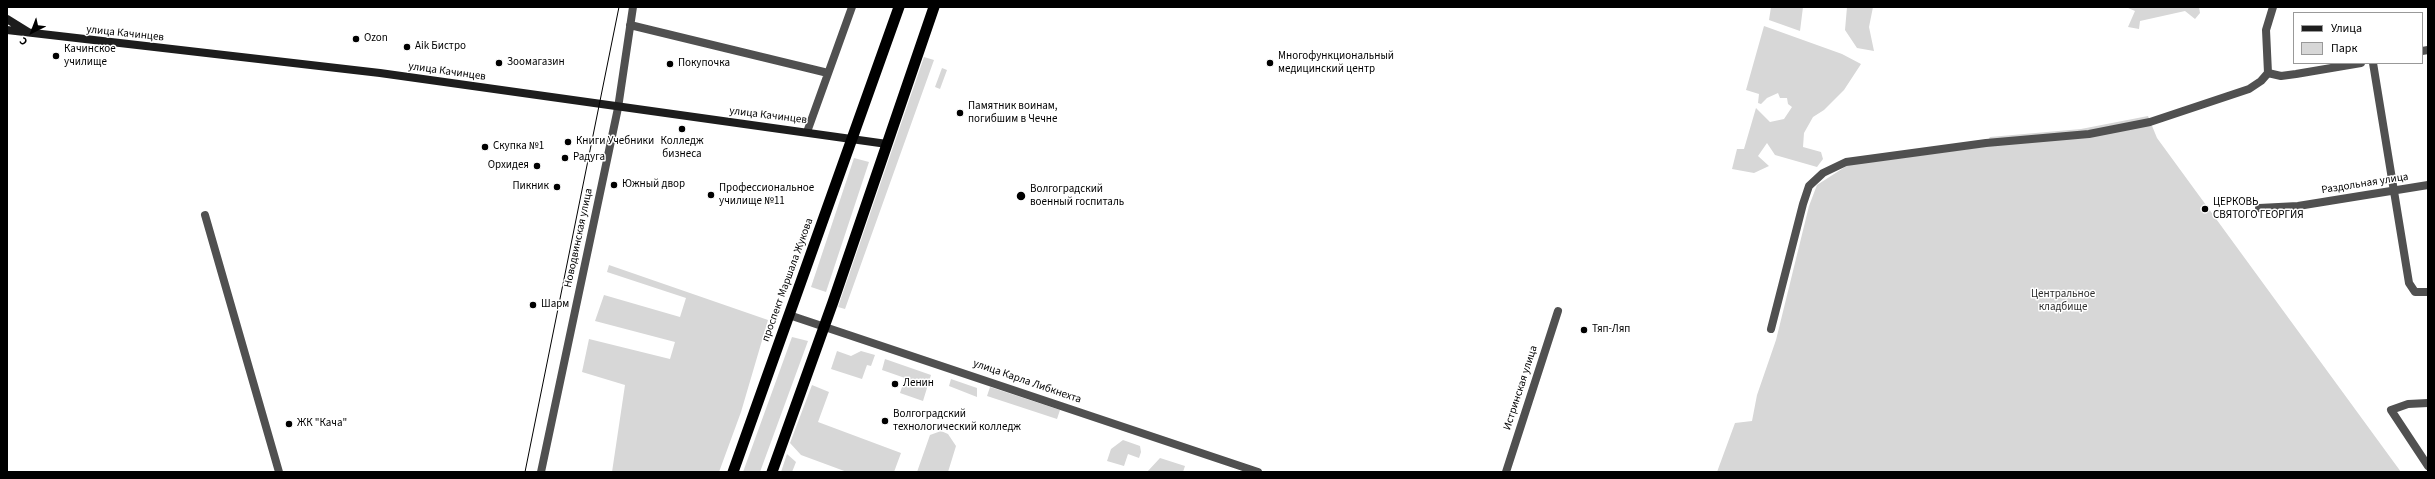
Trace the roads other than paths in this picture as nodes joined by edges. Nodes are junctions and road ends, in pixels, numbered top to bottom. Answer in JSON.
{"nodes":[{"id":1,"x":633,"y":7,"type":"edge"},
{"id":2,"x":852,"y":7,"type":"edge"},
{"id":3,"x":899,"y":7,"type":"edge"},
{"id":4,"x":934,"y":7,"type":"edge"},
{"id":5,"x":2273,"y":7,"type":"edge"},
{"id":6,"x":7,"y":19,"type":"edge"},
{"id":7,"x":630,"y":26,"type":"junction"},
{"id":8,"x":7,"y":30,"type":"edge"},
{"id":9,"x":34,"y":35,"type":"junction"},
{"id":10,"x":2355,"y":64,"type":"edge"},
{"id":11,"x":2373,"y":64,"type":"edge"},
{"id":12,"x":828,"y":73,"type":"junction"},
{"id":13,"x":2268,"y":73,"type":"junction"},
{"id":14,"x":618,"y":108,"type":"junction"},
{"id":15,"x":807,"y":132,"type":"junction"},
{"id":16,"x":854,"y":138,"type":"junction"},
{"id":17,"x":887,"y":144,"type":"junction"},
{"id":18,"x":2428,"y":185,"type":"edge"},
{"id":19,"x":2394,"y":190,"type":"junction"},
{"id":20,"x":2259,"y":208,"type":"dead end"},
{"id":21,"x":205,"y":215,"type":"dead end"},
{"id":22,"x":2428,"y":292,"type":"edge"},
{"id":23,"x":1558,"y":311,"type":"dead end"},
{"id":24,"x":789,"y":315,"type":"junction"},
{"id":25,"x":824,"y":328,"type":"junction"},
{"id":26,"x":1771,"y":330,"type":"dead end"},
{"id":27,"x":2428,"y":403,"type":"edge"},
{"id":28,"x":2428,"y":466,"type":"edge"},
{"id":29,"x":279,"y":472,"type":"edge"},
{"id":30,"x":541,"y":472,"type":"edge"},
{"id":31,"x":733,"y":472,"type":"edge"},
{"id":32,"x":772,"y":472,"type":"edge"},
{"id":33,"x":1258,"y":472,"type":"edge"},
{"id":34,"x":1506,"y":472,"type":"edge"}],
"edges":[{"from":1,"to":7,"type":"street","name":"Новодвинская улица"},
{"from":2,"to":12,"type":"street"},
{"from":3,"to":16,"type":"highway","name":"проспект Маршала Жукова"},
{"from":4,"to":17,"type":"highway"},
{"from":5,"to":13,"type":"street"},
{"from":6,"to":9,"type":"main road","name":"улица Качинцев"},
{"from":7,"to":12,"type":"street"},
{"from":7,"to":14,"type":"street","name":"Новодвинская улица"},
{"from":8,"to":9,"type":"main road"},
{"from":9,"to":14,"type":"main road","name":"улица Качинцев"},
{"from":10,"to":13,"type":"street"},
{"from":11,"to":19,"type":"street"},
{"from":12,"to":15,"type":"street"},
{"from":13,"to":26,"type":"street"},
{"from":14,"to":15,"type":"main road","name":"улица Качинцев"},
{"from":14,"to":30,"type":"street","name":"Новодвинская улица"},
{"from":15,"to":16,"type":"main road","name":"улица Качинцев"},
{"from":16,"to":17,"type":"main road","name":"улица Качинцев"},
{"from":16,"to":24,"type":"highway","name":"проспект Маршала Жукова"},
{"from":17,"to":25,"type":"highway"},
{"from":18,"to":19,"type":"street","name":"Раздольная улица"},
{"from":19,"to":20,"type":"street","name":"Раздольная улица"},
{"from":19,"to":22,"type":"street"},
{"from":21,"to":29,"type":"street"},
{"from":23,"to":34,"type":"street","name":"Истринская улица"},
{"from":24,"to":25,"type":"street","name":"улица Карла Либкнехта"},
{"from":24,"to":31,"type":"highway","name":"проспект Маршала Жукова"},
{"from":25,"to":32,"type":"highway"},
{"from":25,"to":33,"type":"street","name":"улица Карла Либкнехта"},
{"from":27,"to":28,"type":"street"}]}
